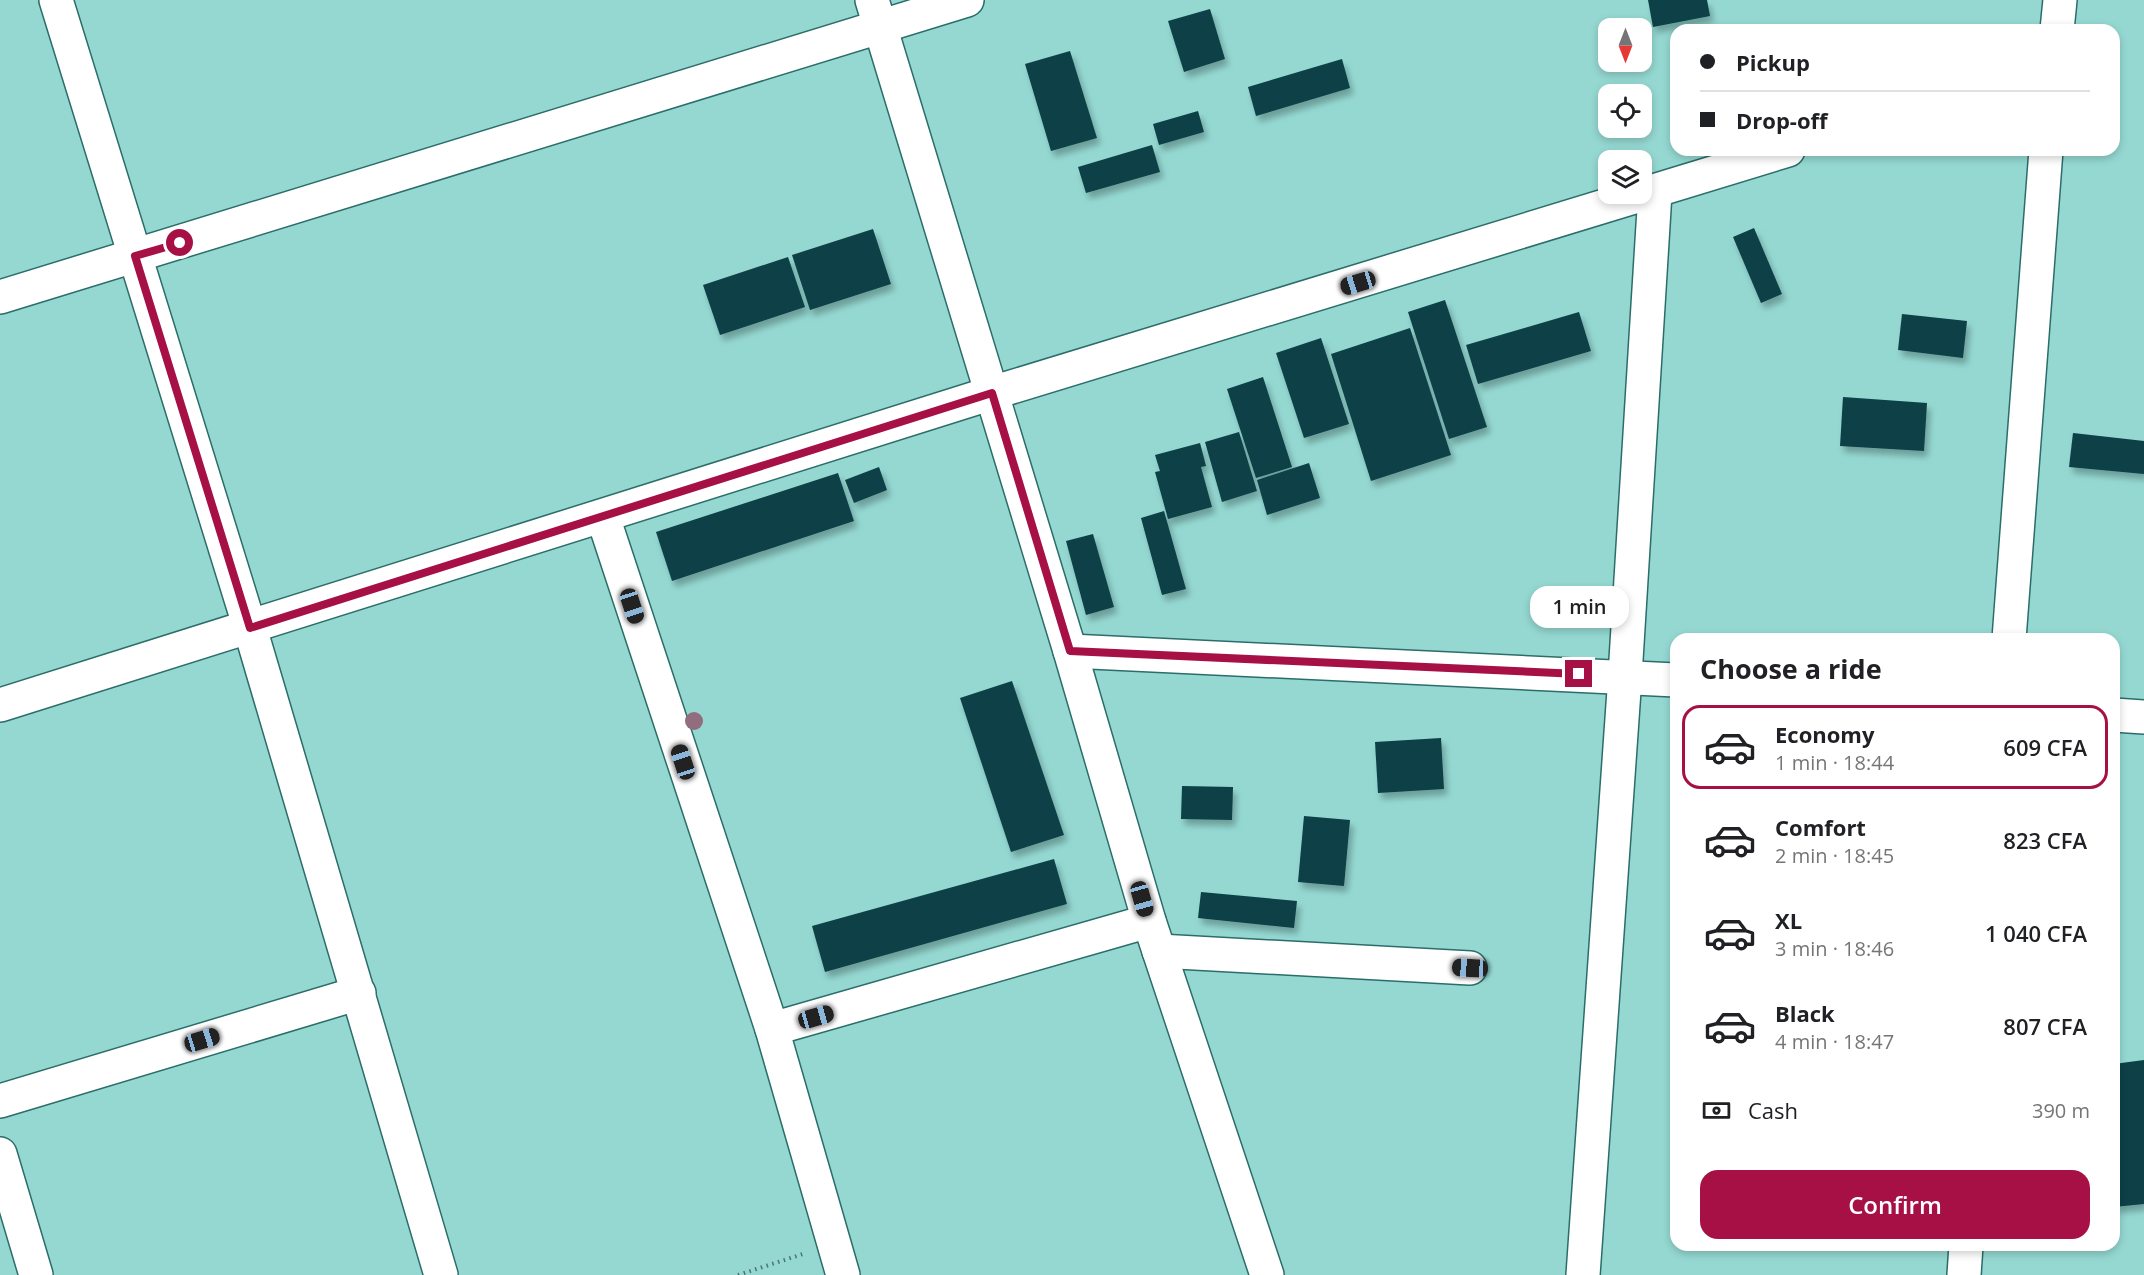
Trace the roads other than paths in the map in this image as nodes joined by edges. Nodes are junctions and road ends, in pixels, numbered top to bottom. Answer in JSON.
{"nodes":[{"id":1,"x":56,"y":0,"type":"edge"},
{"id":2,"x":967,"y":0,"type":"edge"},
{"id":3,"x":2060,"y":0,"type":"edge"},
{"id":4,"x":877,"y":14,"type":"edge"},
{"id":5,"x":2058,"y":24,"type":"edge"},
{"id":6,"x":1769,"y":156,"type":"edge"},
{"id":7,"x":2046,"y":156,"type":"edge"},
{"id":8,"x":1654,"y":193,"type":"junction"},
{"id":9,"x":135,"y":256,"type":"junction"},
{"id":10,"x":0,"y":297,"type":"edge"},
{"id":11,"x":992,"y":393,"type":"junction"},
{"id":12,"x":603,"y":517,"type":"junction"},
{"id":13,"x":250,"y":628,"type":"junction"},
{"id":14,"x":2009,"y":633,"type":"edge"},
{"id":15,"x":1070,"y":651,"type":"junction"},
{"id":16,"x":1625,"y":676,"type":"junction"},
{"id":17,"x":1670,"y":680,"type":"edge"},
{"id":18,"x":0,"y":705,"type":"edge"},
{"id":19,"x":2120,"y":715,"type":"edge"},
{"id":20,"x":2144,"y":717,"type":"edge"},
{"id":21,"x":1154,"y":936,"type":"junction"},
{"id":22,"x":1470,"y":968,"type":"dead end"},
{"id":23,"x":359,"y":993,"type":"junction"},
{"id":24,"x":772,"y":1029,"type":"junction"},
{"id":25,"x":0,"y":1101,"type":"edge"},
{"id":26,"x":0,"y":1154,"type":"edge"},
{"id":27,"x":1966,"y":1251,"type":"edge"},
{"id":28,"x":36,"y":1275,"type":"edge"},
{"id":29,"x":441,"y":1275,"type":"edge"},
{"id":30,"x":843,"y":1275,"type":"edge"},
{"id":31,"x":1268,"y":1275,"type":"edge"},
{"id":32,"x":1583,"y":1275,"type":"edge"},
{"id":33,"x":1964,"y":1275,"type":"edge"}],
"edges":[{"from":1,"to":9,"type":"street"},
{"from":2,"to":4,"type":"street"},
{"from":3,"to":5,"type":"street"},
{"from":4,"to":9,"type":"street"},
{"from":4,"to":11,"type":"street"},
{"from":6,"to":8,"type":"street"},
{"from":7,"to":14,"type":"street"},
{"from":8,"to":11,"type":"street"},
{"from":8,"to":16,"type":"street"},
{"from":9,"to":10,"type":"street"},
{"from":9,"to":13,"type":"street"},
{"from":11,"to":12,"type":"street"},
{"from":11,"to":15,"type":"street"},
{"from":12,"to":13,"type":"street"},
{"from":12,"to":24,"type":"street"},
{"from":13,"to":18,"type":"street"},
{"from":13,"to":23,"type":"street"},
{"from":15,"to":16,"type":"street"},
{"from":15,"to":21,"type":"street"},
{"from":16,"to":17,"type":"street"},
{"from":16,"to":32,"type":"street"},
{"from":19,"to":20,"type":"street"},
{"from":21,"to":22,"type":"street"},
{"from":21,"to":24,"type":"street"},
{"from":21,"to":31,"type":"street"},
{"from":23,"to":25,"type":"street"},
{"from":23,"to":29,"type":"street"},
{"from":24,"to":30,"type":"street"},
{"from":26,"to":28,"type":"street"},
{"from":27,"to":33,"type":"street"}]}
